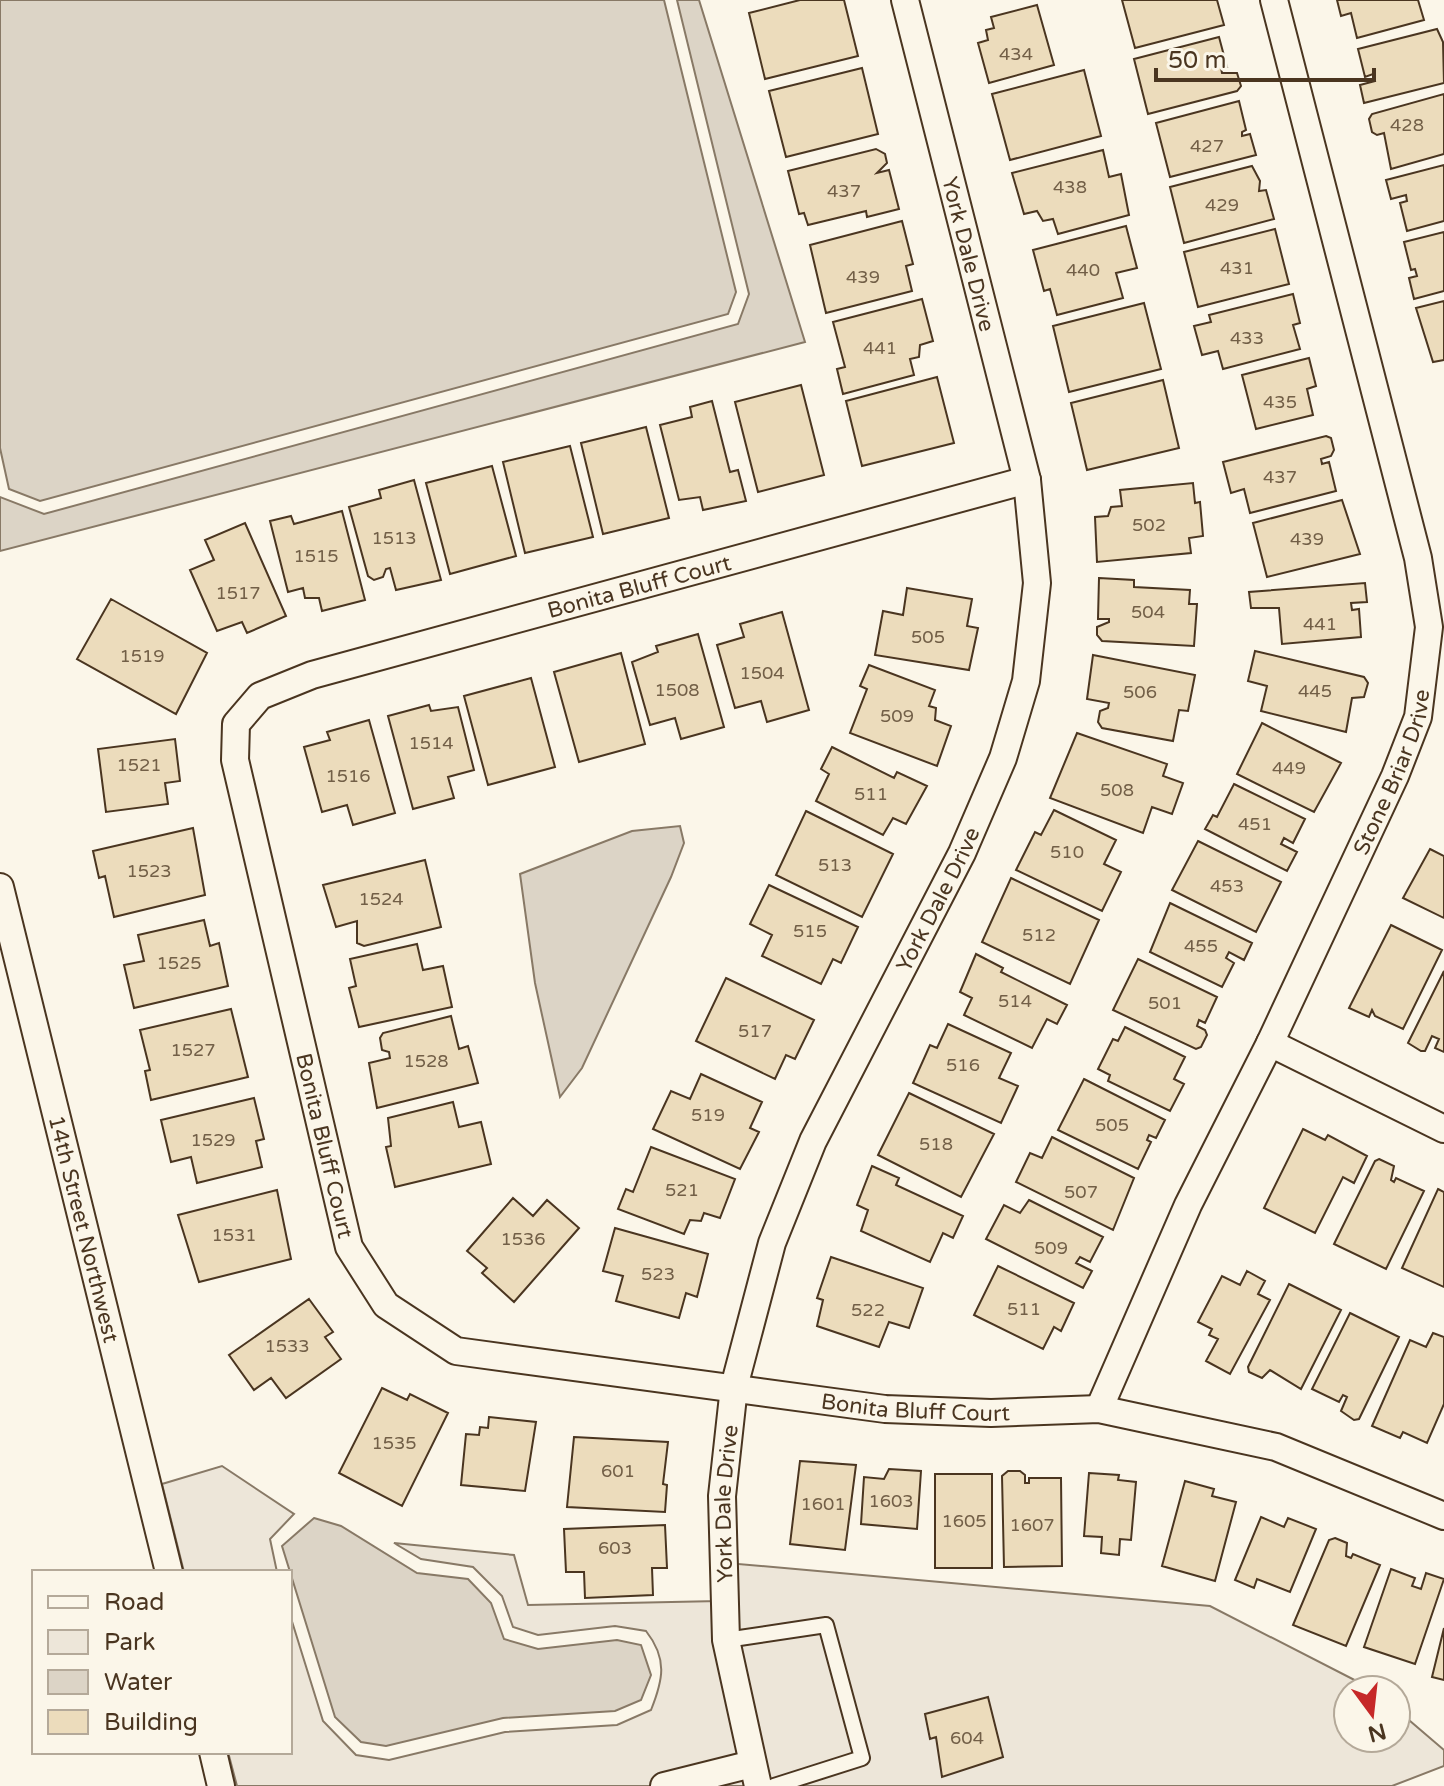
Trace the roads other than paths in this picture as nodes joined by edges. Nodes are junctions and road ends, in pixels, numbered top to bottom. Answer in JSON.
{"nodes":[{"id":1,"x":905,"y":0,"type":"edge"},
{"id":2,"x":1274,"y":0,"type":"edge"},
{"id":3,"x":1027,"y":480,"type":"junction"},
{"id":4,"x":0,"y":887,"type":"edge"},
{"id":5,"x":1270,"y":1043,"type":"junction"},
{"id":6,"x":1444,"y":1129,"type":"edge"},
{"id":7,"x":734,"y":1387,"type":"junction"},
{"id":8,"x":1099,"y":1409,"type":"junction"},
{"id":9,"x":1444,"y":1516,"type":"edge"},
{"id":10,"x":169,"y":1570,"type":"edge"},
{"id":11,"x":726,"y":1640,"type":"junction"},
{"id":12,"x":213,"y":1754,"type":"edge"},
{"id":13,"x":755,"y":1775,"type":"edge"},
{"id":14,"x":221,"y":1786,"type":"edge"},
{"id":15,"x":664,"y":1786,"type":"edge"},
{"id":16,"x":774,"y":1786,"type":"edge"}],
"edges":[{"from":1,"to":3,"type":"street","name":"York Dale Drive"},
{"from":2,"to":5,"type":"street","name":"Stone Briar Drive"},
{"from":3,"to":7,"type":"street","name":"York Dale Drive"},
{"from":3,"to":7,"type":"street","name":"Bonita Bluff Court"},
{"from":4,"to":10,"type":"street","name":"14th Street Northwest"},
{"from":5,"to":6,"type":"street"},
{"from":5,"to":8,"type":"street","name":"Stone Briar Drive"},
{"from":7,"to":8,"type":"street","name":"Bonita Bluff Court"},
{"from":7,"to":11,"type":"street","name":"York Dale Drive"},
{"from":8,"to":9,"type":"street","name":"Bonita Bluff Court"},
{"from":11,"to":13,"type":"street","name":"York Dale Drive"},
{"from":11,"to":16,"type":"lane"},
{"from":12,"to":14,"type":"street"},
{"from":13,"to":15,"type":"street"}]}
